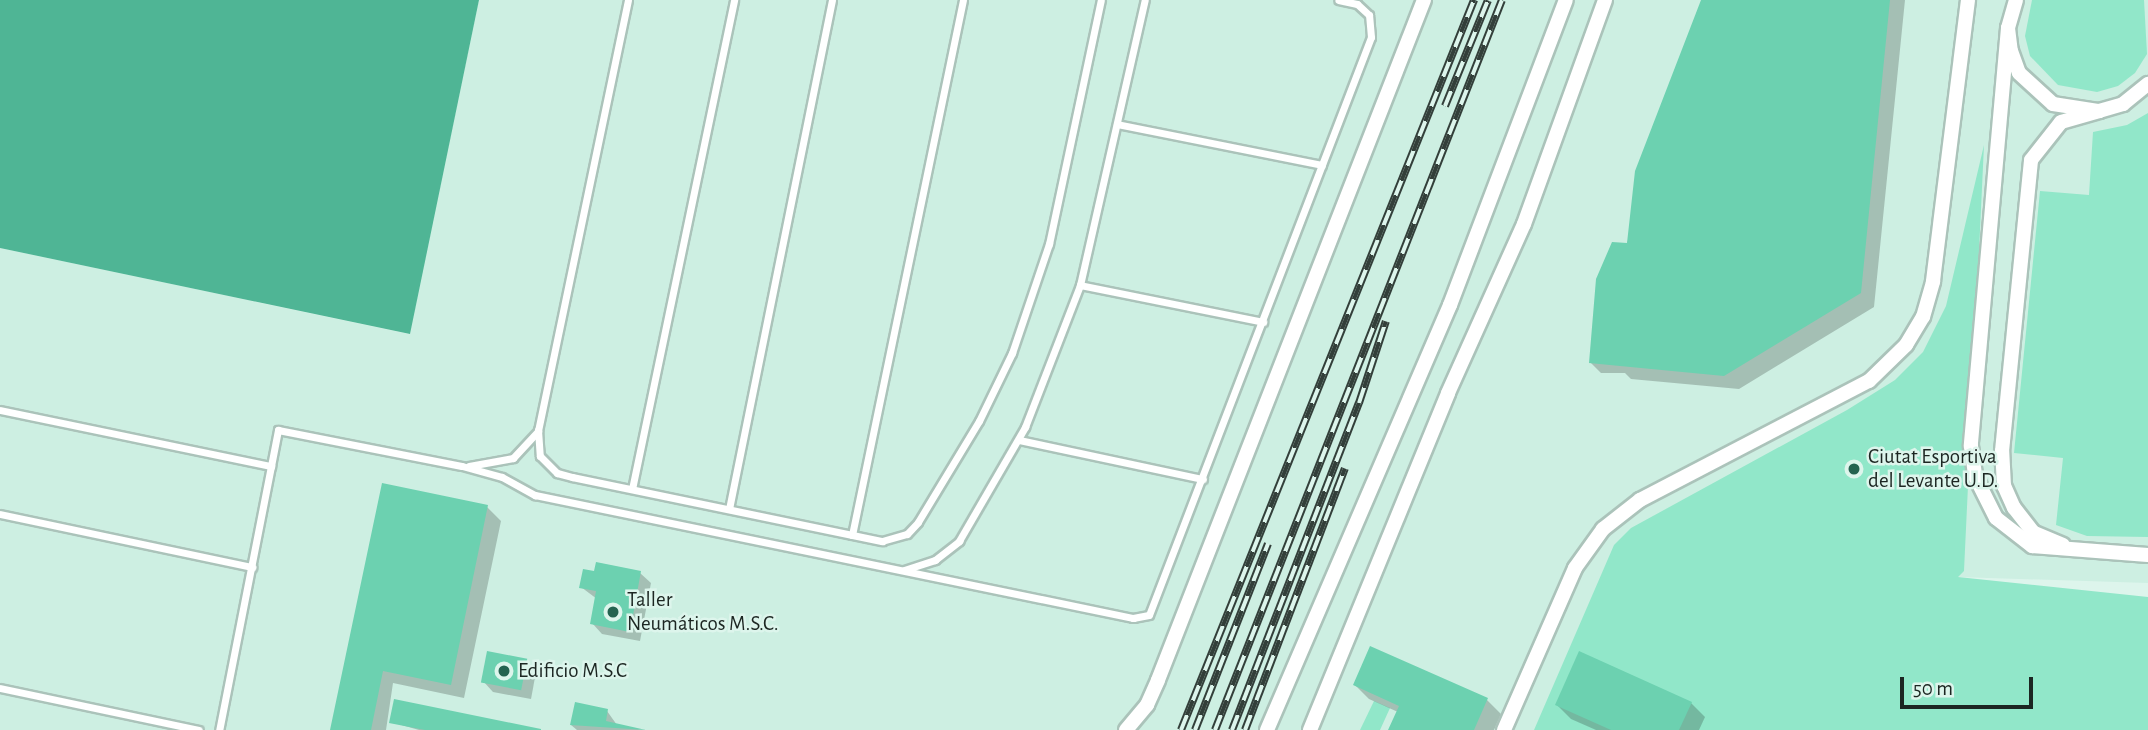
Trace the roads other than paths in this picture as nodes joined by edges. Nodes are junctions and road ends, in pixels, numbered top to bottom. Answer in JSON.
{"nodes":[{"id":1,"x":628,"y":0,"type":"edge"},
{"id":2,"x":734,"y":0,"type":"edge"},
{"id":3,"x":832,"y":0,"type":"edge"},
{"id":4,"x":963,"y":0,"type":"edge"},
{"id":5,"x":1101,"y":0,"type":"edge"},
{"id":6,"x":1145,"y":0,"type":"edge"},
{"id":7,"x":1338,"y":0,"type":"edge"},
{"id":8,"x":1424,"y":0,"type":"edge"},
{"id":9,"x":1566,"y":0,"type":"edge"},
{"id":10,"x":1605,"y":0,"type":"edge"},
{"id":11,"x":1968,"y":0,"type":"edge"},
{"id":12,"x":2014,"y":1,"type":"edge"},
{"id":13,"x":2008,"y":28,"type":"junction"},
{"id":14,"x":2148,"y":84,"type":"edge"},
{"id":15,"x":2099,"y":111,"type":"junction"},
{"id":16,"x":1117,"y":124,"type":"junction"},
{"id":17,"x":1322,"y":166,"type":"junction"},
{"id":18,"x":1080,"y":285,"type":"junction"},
{"id":19,"x":1263,"y":322,"type":"junction"},
{"id":20,"x":0,"y":410,"type":"edge"},
{"id":21,"x":538,"y":430,"type":"junction"},
{"id":22,"x":1019,"y":440,"type":"junction"},
{"id":23,"x":271,"y":466,"type":"junction"},
{"id":24,"x":462,"y":466,"type":"junction"},
{"id":25,"x":1203,"y":479,"type":"junction"},
{"id":26,"x":632,"y":489,"type":"junction"},
{"id":27,"x":729,"y":509,"type":"junction"},
{"id":28,"x":0,"y":514,"type":"edge"},
{"id":29,"x":852,"y":536,"type":"junction"},
{"id":30,"x":2106,"y":555,"type":"junction"},
{"id":31,"x":2148,"y":555,"type":"edge"},
{"id":32,"x":252,"y":567,"type":"junction"},
{"id":33,"x":900,"y":571,"type":"junction"},
{"id":34,"x":0,"y":688,"type":"edge"},
{"id":35,"x":199,"y":730,"type":"edge"},
{"id":36,"x":219,"y":730,"type":"edge"},
{"id":37,"x":1126,"y":730,"type":"edge"},
{"id":38,"x":1267,"y":730,"type":"edge"},
{"id":39,"x":1310,"y":730,"type":"edge"},
{"id":40,"x":1504,"y":730,"type":"edge"}],
"edges":[{"from":1,"to":21,"type":"lane"},
{"from":2,"to":26,"type":"lane"},
{"from":3,"to":27,"type":"lane"},
{"from":4,"to":29,"type":"lane"},
{"from":5,"to":29,"type":"lane"},
{"from":6,"to":16,"type":"lane"},
{"from":7,"to":17,"type":"lane"},
{"from":8,"to":37,"type":"street"},
{"from":9,"to":38,"type":"street"},
{"from":10,"to":39,"type":"street"},
{"from":11,"to":40,"type":"street"},
{"from":12,"to":13,"type":"street"},
{"from":13,"to":15,"type":"street"},
{"from":13,"to":30,"type":"street"},
{"from":14,"to":15,"type":"street"},
{"from":15,"to":30,"type":"street"},
{"from":16,"to":17,"type":"lane"},
{"from":16,"to":18,"type":"lane"},
{"from":17,"to":19,"type":"lane"},
{"from":18,"to":19,"type":"lane"},
{"from":18,"to":22,"type":"lane"},
{"from":19,"to":25,"type":"lane"},
{"from":20,"to":23,"type":"lane"},
{"from":21,"to":24,"type":"lane"},
{"from":21,"to":26,"type":"lane"},
{"from":22,"to":25,"type":"lane"},
{"from":22,"to":33,"type":"lane"},
{"from":23,"to":24,"type":"lane"},
{"from":23,"to":32,"type":"lane"},
{"from":24,"to":33,"type":"lane"},
{"from":25,"to":33,"type":"lane"},
{"from":26,"to":27,"type":"lane"},
{"from":27,"to":29,"type":"lane"},
{"from":28,"to":32,"type":"lane"},
{"from":30,"to":31,"type":"street"},
{"from":32,"to":36,"type":"lane"},
{"from":34,"to":35,"type":"lane"}]}
